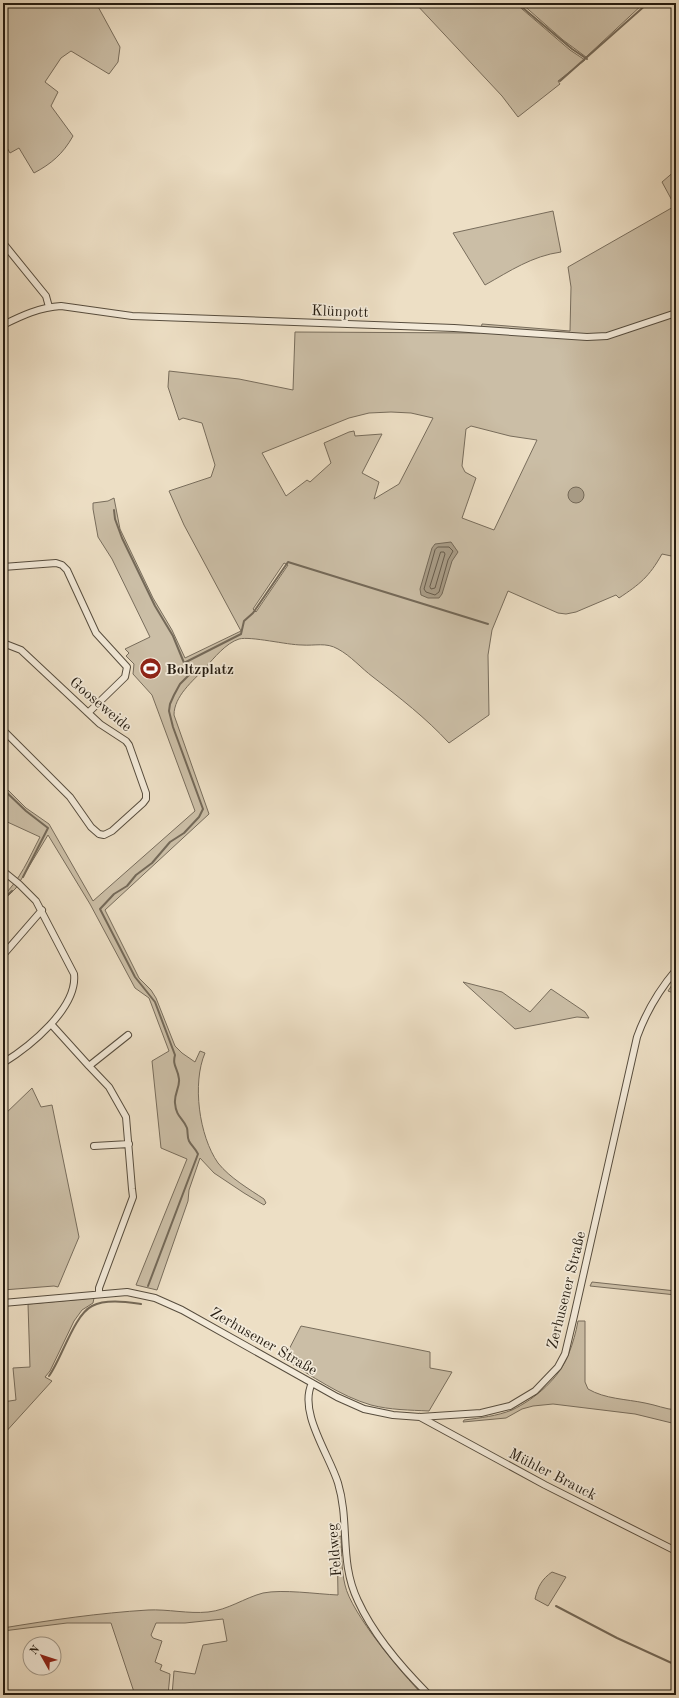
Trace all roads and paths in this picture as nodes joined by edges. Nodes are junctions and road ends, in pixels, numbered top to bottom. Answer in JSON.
{"nodes":[{"id":1,"x":3,"y":243,"type":"edge"},
{"id":2,"x":49,"y":307,"type":"junction"},
{"id":3,"x":676,"y":314,"type":"edge"},
{"id":4,"x":3,"y":325,"type":"edge"},
{"id":5,"x":3,"y":567,"type":"edge"},
{"id":6,"x":3,"y":643,"type":"edge"},
{"id":7,"x":88,"y":713,"type":"junction"},
{"id":8,"x":3,"y":730,"type":"edge"},
{"id":9,"x":3,"y":871,"type":"edge"},
{"id":10,"x":42,"y":910,"type":"junction"},
{"id":11,"x":3,"y":955,"type":"edge"},
{"id":12,"x":676,"y":970,"type":"edge"},
{"id":13,"x":51,"y":1024,"type":"junction"},
{"id":14,"x":128,"y":1035,"type":"dead end"},
{"id":15,"x":3,"y":1063,"type":"edge"},
{"id":16,"x":89,"y":1066,"type":"junction"},
{"id":17,"x":129,"y":1144,"type":"junction"},
{"id":18,"x":94,"y":1146,"type":"dead end"},
{"id":19,"x":99,"y":1294,"type":"junction"},
{"id":20,"x":3,"y":1302,"type":"edge"},
{"id":21,"x":312,"y":1383,"type":"junction"},
{"id":22,"x":420,"y":1417,"type":"junction"},
{"id":23,"x":676,"y":1551,"type":"edge"},
{"id":24,"x":429,"y":1695,"type":"edge"}],
"edges":[{"from":1,"to":2,"type":"street"},
{"from":2,"to":3,"type":"street","name":"Klünpott"},
{"from":2,"to":4,"type":"street","name":"Klünpott"},
{"from":5,"to":7,"type":"street"},
{"from":6,"to":7,"type":"street","name":"Gooseweide"},
{"from":7,"to":8,"type":"street","name":"Gooseweide"},
{"from":9,"to":10,"type":"street"},
{"from":10,"to":11,"type":"street"},
{"from":10,"to":13,"type":"street"},
{"from":12,"to":22,"type":"street","name":"Zerhusener Straße"},
{"from":13,"to":15,"type":"street"},
{"from":13,"to":16,"type":"street"},
{"from":14,"to":16,"type":"street"},
{"from":16,"to":17,"type":"street"},
{"from":17,"to":18,"type":"street"},
{"from":17,"to":19,"type":"street"},
{"from":19,"to":20,"type":"street","name":"Zerhusener Straße"},
{"from":19,"to":21,"type":"street","name":"Zerhusener Straße"},
{"from":21,"to":22,"type":"street","name":"Zerhusener Straße"},
{"from":21,"to":24,"type":"street","name":"Feldweg"},
{"from":22,"to":23,"type":"street","name":"Mühler Brauck"}]}
